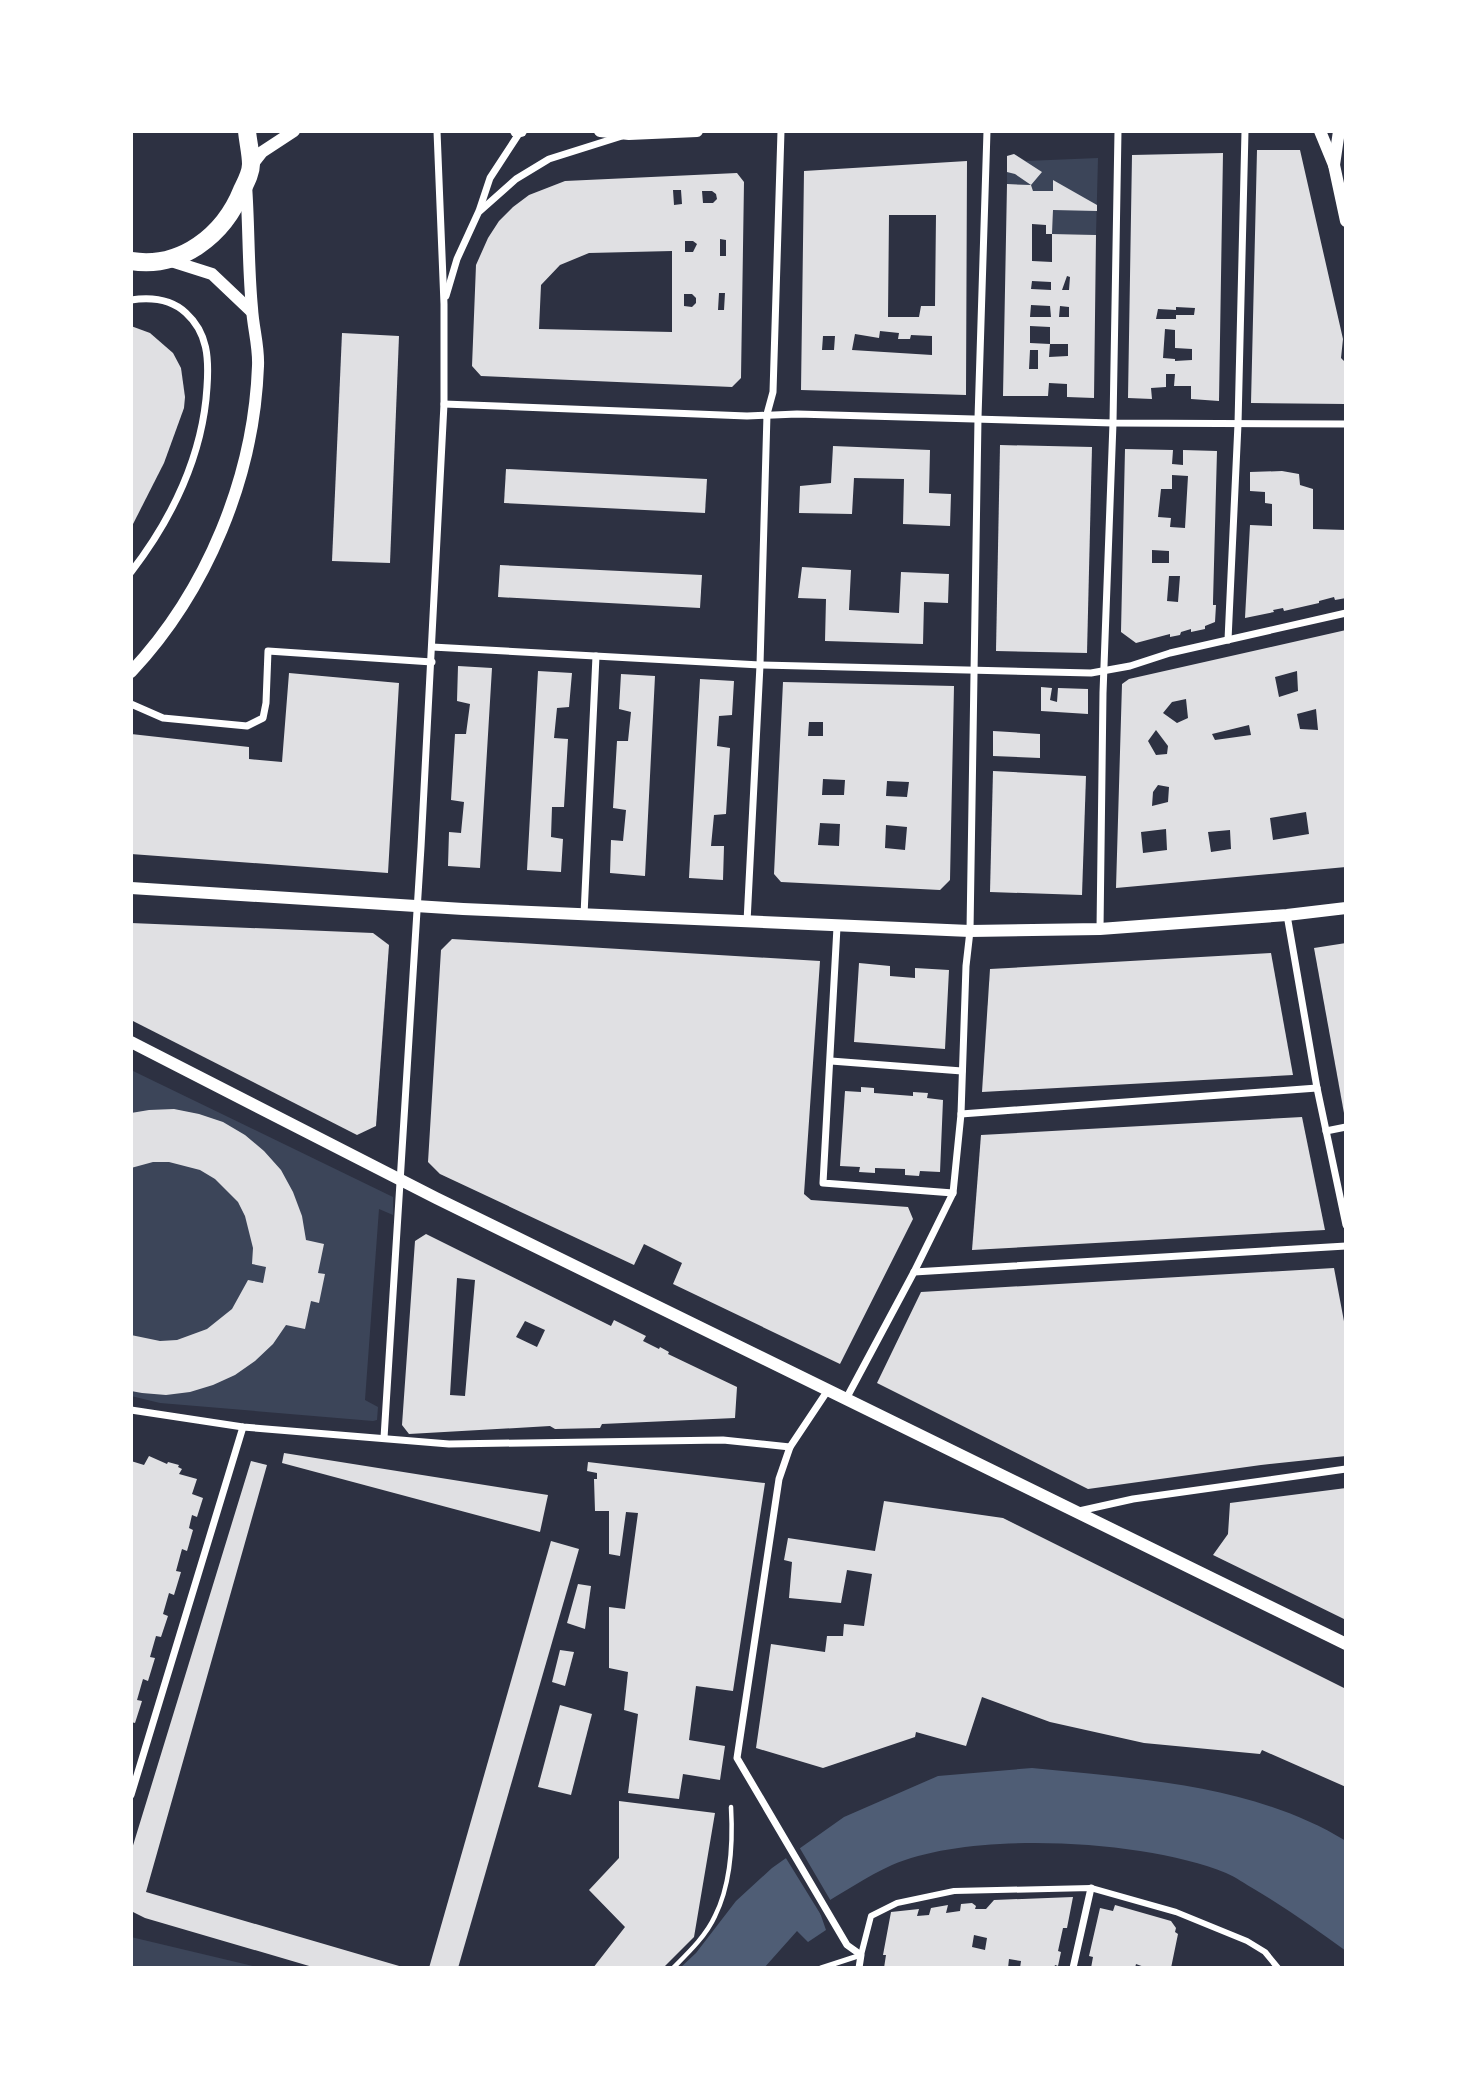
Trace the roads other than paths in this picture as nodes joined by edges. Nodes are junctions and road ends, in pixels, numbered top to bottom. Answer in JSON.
{"nodes":[{"id":1,"x":247,"y":131,"type":"edge"},
{"id":2,"x":294,"y":131,"type":"edge"},
{"id":3,"x":437,"y":131,"type":"edge"},
{"id":4,"x":519,"y":131,"type":"edge"},
{"id":5,"x":600,"y":131,"type":"edge"},
{"id":6,"x":697,"y":131,"type":"edge"},
{"id":7,"x":781,"y":131,"type":"edge"},
{"id":8,"x":987,"y":131,"type":"edge"},
{"id":9,"x":1118,"y":131,"type":"edge"},
{"id":10,"x":1245,"y":131,"type":"edge"},
{"id":11,"x":1320,"y":131,"type":"edge"},
{"id":12,"x":1339,"y":131,"type":"edge"},
{"id":13,"x":629,"y":134,"type":"junction"},
{"id":14,"x":1334,"y":165,"type":"junction"},
{"id":15,"x":249,"y":174,"type":"junction"},
{"id":16,"x":480,"y":211,"type":"junction"},
{"id":17,"x":1346,"y":221,"type":"edge"},
{"id":18,"x":167,"y":260,"type":"junction"},
{"id":19,"x":131,"y":261,"type":"edge"},
{"id":20,"x":131,"y":300,"type":"edge"},
{"id":21,"x":444,"y":304,"type":"junction"},
{"id":22,"x":252,"y":312,"type":"junction"},
{"id":23,"x":444,"y":404,"type":"junction"},
{"id":24,"x":767,"y":414,"type":"junction"},
{"id":25,"x":978,"y":418,"type":"junction"},
{"id":26,"x":1113,"y":423,"type":"junction"},
{"id":27,"x":1238,"y":424,"type":"junction"},
{"id":28,"x":1346,"y":424,"type":"edge"},
{"id":29,"x":131,"y":572,"type":"edge"},
{"id":30,"x":1346,"y":613,"type":"edge"},
{"id":31,"x":1228,"y":639,"type":"junction"},
{"id":32,"x":432,"y":647,"type":"junction"},
{"id":33,"x":596,"y":656,"type":"junction"},
{"id":34,"x":432,"y":662,"type":"junction"},
{"id":35,"x":760,"y":665,"type":"junction"},
{"id":36,"x":973,"y":670,"type":"junction"},
{"id":37,"x":1105,"y":671,"type":"junction"},
{"id":38,"x":131,"y":672,"type":"edge"},
{"id":39,"x":131,"y":704,"type":"edge"},
{"id":40,"x":131,"y":888,"type":"edge"},
{"id":41,"x":417,"y":906,"type":"junction"},
{"id":42,"x":1346,"y":908,"type":"edge"},
{"id":43,"x":584,"y":915,"type":"junction"},
{"id":44,"x":1287,"y":915,"type":"junction"},
{"id":45,"x":747,"y":922,"type":"junction"},
{"id":46,"x":837,"y":927,"type":"junction"},
{"id":47,"x":1100,"y":929,"type":"junction"},
{"id":48,"x":970,"y":931,"type":"junction"},
{"id":49,"x":131,"y":1042,"type":"edge"},
{"id":50,"x":831,"y":1061,"type":"junction"},
{"id":51,"x":962,"y":1071,"type":"junction"},
{"id":52,"x":1317,"y":1088,"type":"junction"},
{"id":53,"x":961,"y":1114,"type":"junction"},
{"id":54,"x":1346,"y":1127,"type":"edge"},
{"id":55,"x":1326,"y":1131,"type":"junction"},
{"id":56,"x":400,"y":1181,"type":"junction"},
{"id":57,"x":953,"y":1193,"type":"junction"},
{"id":58,"x":1346,"y":1225,"type":"edge"},
{"id":59,"x":1346,"y":1246,"type":"edge"},
{"id":60,"x":914,"y":1272,"type":"junction"},
{"id":61,"x":828,"y":1390,"type":"junction"},
{"id":62,"x":846,"y":1399,"type":"junction"},
{"id":63,"x":131,"y":1410,"type":"edge"},
{"id":64,"x":243,"y":1427,"type":"junction"},
{"id":65,"x":384,"y":1438,"type":"junction"},
{"id":66,"x":790,"y":1447,"type":"junction"},
{"id":67,"x":1346,"y":1469,"type":"edge"},
{"id":68,"x":1075,"y":1512,"type":"junction"},
{"id":69,"x":1346,"y":1644,"type":"edge"},
{"id":70,"x":131,"y":1795,"type":"edge"},
{"id":71,"x":1091,"y":1888,"type":"junction"},
{"id":72,"x":861,"y":1955,"type":"junction"},
{"id":73,"x":821,"y":1968,"type":"edge"},
{"id":74,"x":859,"y":1968,"type":"edge"},
{"id":75,"x":1073,"y":1968,"type":"edge"},
{"id":76,"x":1278,"y":1968,"type":"edge"}],
"edges":[{"from":1,"to":15,"type":"main road"},
{"from":2,"to":15,"type":"street"},
{"from":3,"to":21,"type":"street"},
{"from":4,"to":16,"type":"street"},
{"from":5,"to":13,"type":"street"},
{"from":6,"to":13,"type":"street"},
{"from":7,"to":24,"type":"street"},
{"from":8,"to":25,"type":"street"},
{"from":9,"to":26,"type":"street"},
{"from":10,"to":27,"type":"street"},
{"from":11,"to":14,"type":"street"},
{"from":12,"to":14,"type":"street"},
{"from":13,"to":16,"type":"street"},
{"from":14,"to":17,"type":"street"},
{"from":15,"to":18,"type":"main road"},
{"from":15,"to":22,"type":"street"},
{"from":16,"to":21,"type":"street"},
{"from":18,"to":19,"type":"main road"},
{"from":18,"to":22,"type":"street"},
{"from":20,"to":29,"type":"street"},
{"from":21,"to":23,"type":"street"},
{"from":22,"to":38,"type":"street"},
{"from":23,"to":24,"type":"street"},
{"from":23,"to":32,"type":"street"},
{"from":24,"to":25,"type":"street"},
{"from":24,"to":35,"type":"street"},
{"from":25,"to":26,"type":"street"},
{"from":25,"to":36,"type":"street"},
{"from":26,"to":27,"type":"street"},
{"from":26,"to":37,"type":"street"},
{"from":27,"to":28,"type":"street"},
{"from":27,"to":31,"type":"street"},
{"from":30,"to":31,"type":"street"},
{"from":31,"to":37,"type":"street"},
{"from":32,"to":33,"type":"street"},
{"from":32,"to":34,"type":"street"},
{"from":33,"to":35,"type":"street"},
{"from":33,"to":43,"type":"street"},
{"from":34,"to":39,"type":"street"},
{"from":34,"to":41,"type":"street"},
{"from":35,"to":36,"type":"street"},
{"from":35,"to":45,"type":"street"},
{"from":36,"to":37,"type":"street"},
{"from":36,"to":48,"type":"street"},
{"from":37,"to":47,"type":"street"},
{"from":40,"to":41,"type":"street"},
{"from":41,"to":43,"type":"street"},
{"from":41,"to":56,"type":"street"},
{"from":42,"to":44,"type":"street"},
{"from":43,"to":45,"type":"street"},
{"from":44,"to":47,"type":"street"},
{"from":44,"to":52,"type":"street"},
{"from":45,"to":46,"type":"street"},
{"from":46,"to":48,"type":"street"},
{"from":46,"to":50,"type":"street"},
{"from":47,"to":48,"type":"street"},
{"from":48,"to":51,"type":"street"},
{"from":49,"to":56,"type":"street"},
{"from":50,"to":51,"type":"street"},
{"from":50,"to":57,"type":"street"},
{"from":51,"to":53,"type":"street"},
{"from":52,"to":53,"type":"street"},
{"from":52,"to":55,"type":"street"},
{"from":53,"to":57,"type":"street"},
{"from":54,"to":55,"type":"street"},
{"from":55,"to":58,"type":"street"},
{"from":56,"to":61,"type":"street"},
{"from":56,"to":65,"type":"street"},
{"from":57,"to":60,"type":"street"},
{"from":59,"to":60,"type":"street"},
{"from":60,"to":62,"type":"street"},
{"from":61,"to":62,"type":"street"},
{"from":61,"to":66,"type":"street"},
{"from":62,"to":68,"type":"street"},
{"from":63,"to":64,"type":"street"},
{"from":64,"to":65,"type":"street"},
{"from":64,"to":70,"type":"street"},
{"from":65,"to":66,"type":"street"},
{"from":66,"to":72,"type":"street"},
{"from":67,"to":68,"type":"street"},
{"from":68,"to":69,"type":"street"},
{"from":71,"to":72,"type":"street"},
{"from":71,"to":75,"type":"street"},
{"from":71,"to":76,"type":"street"},
{"from":72,"to":73,"type":"lane"},
{"from":72,"to":74,"type":"street"}]}
